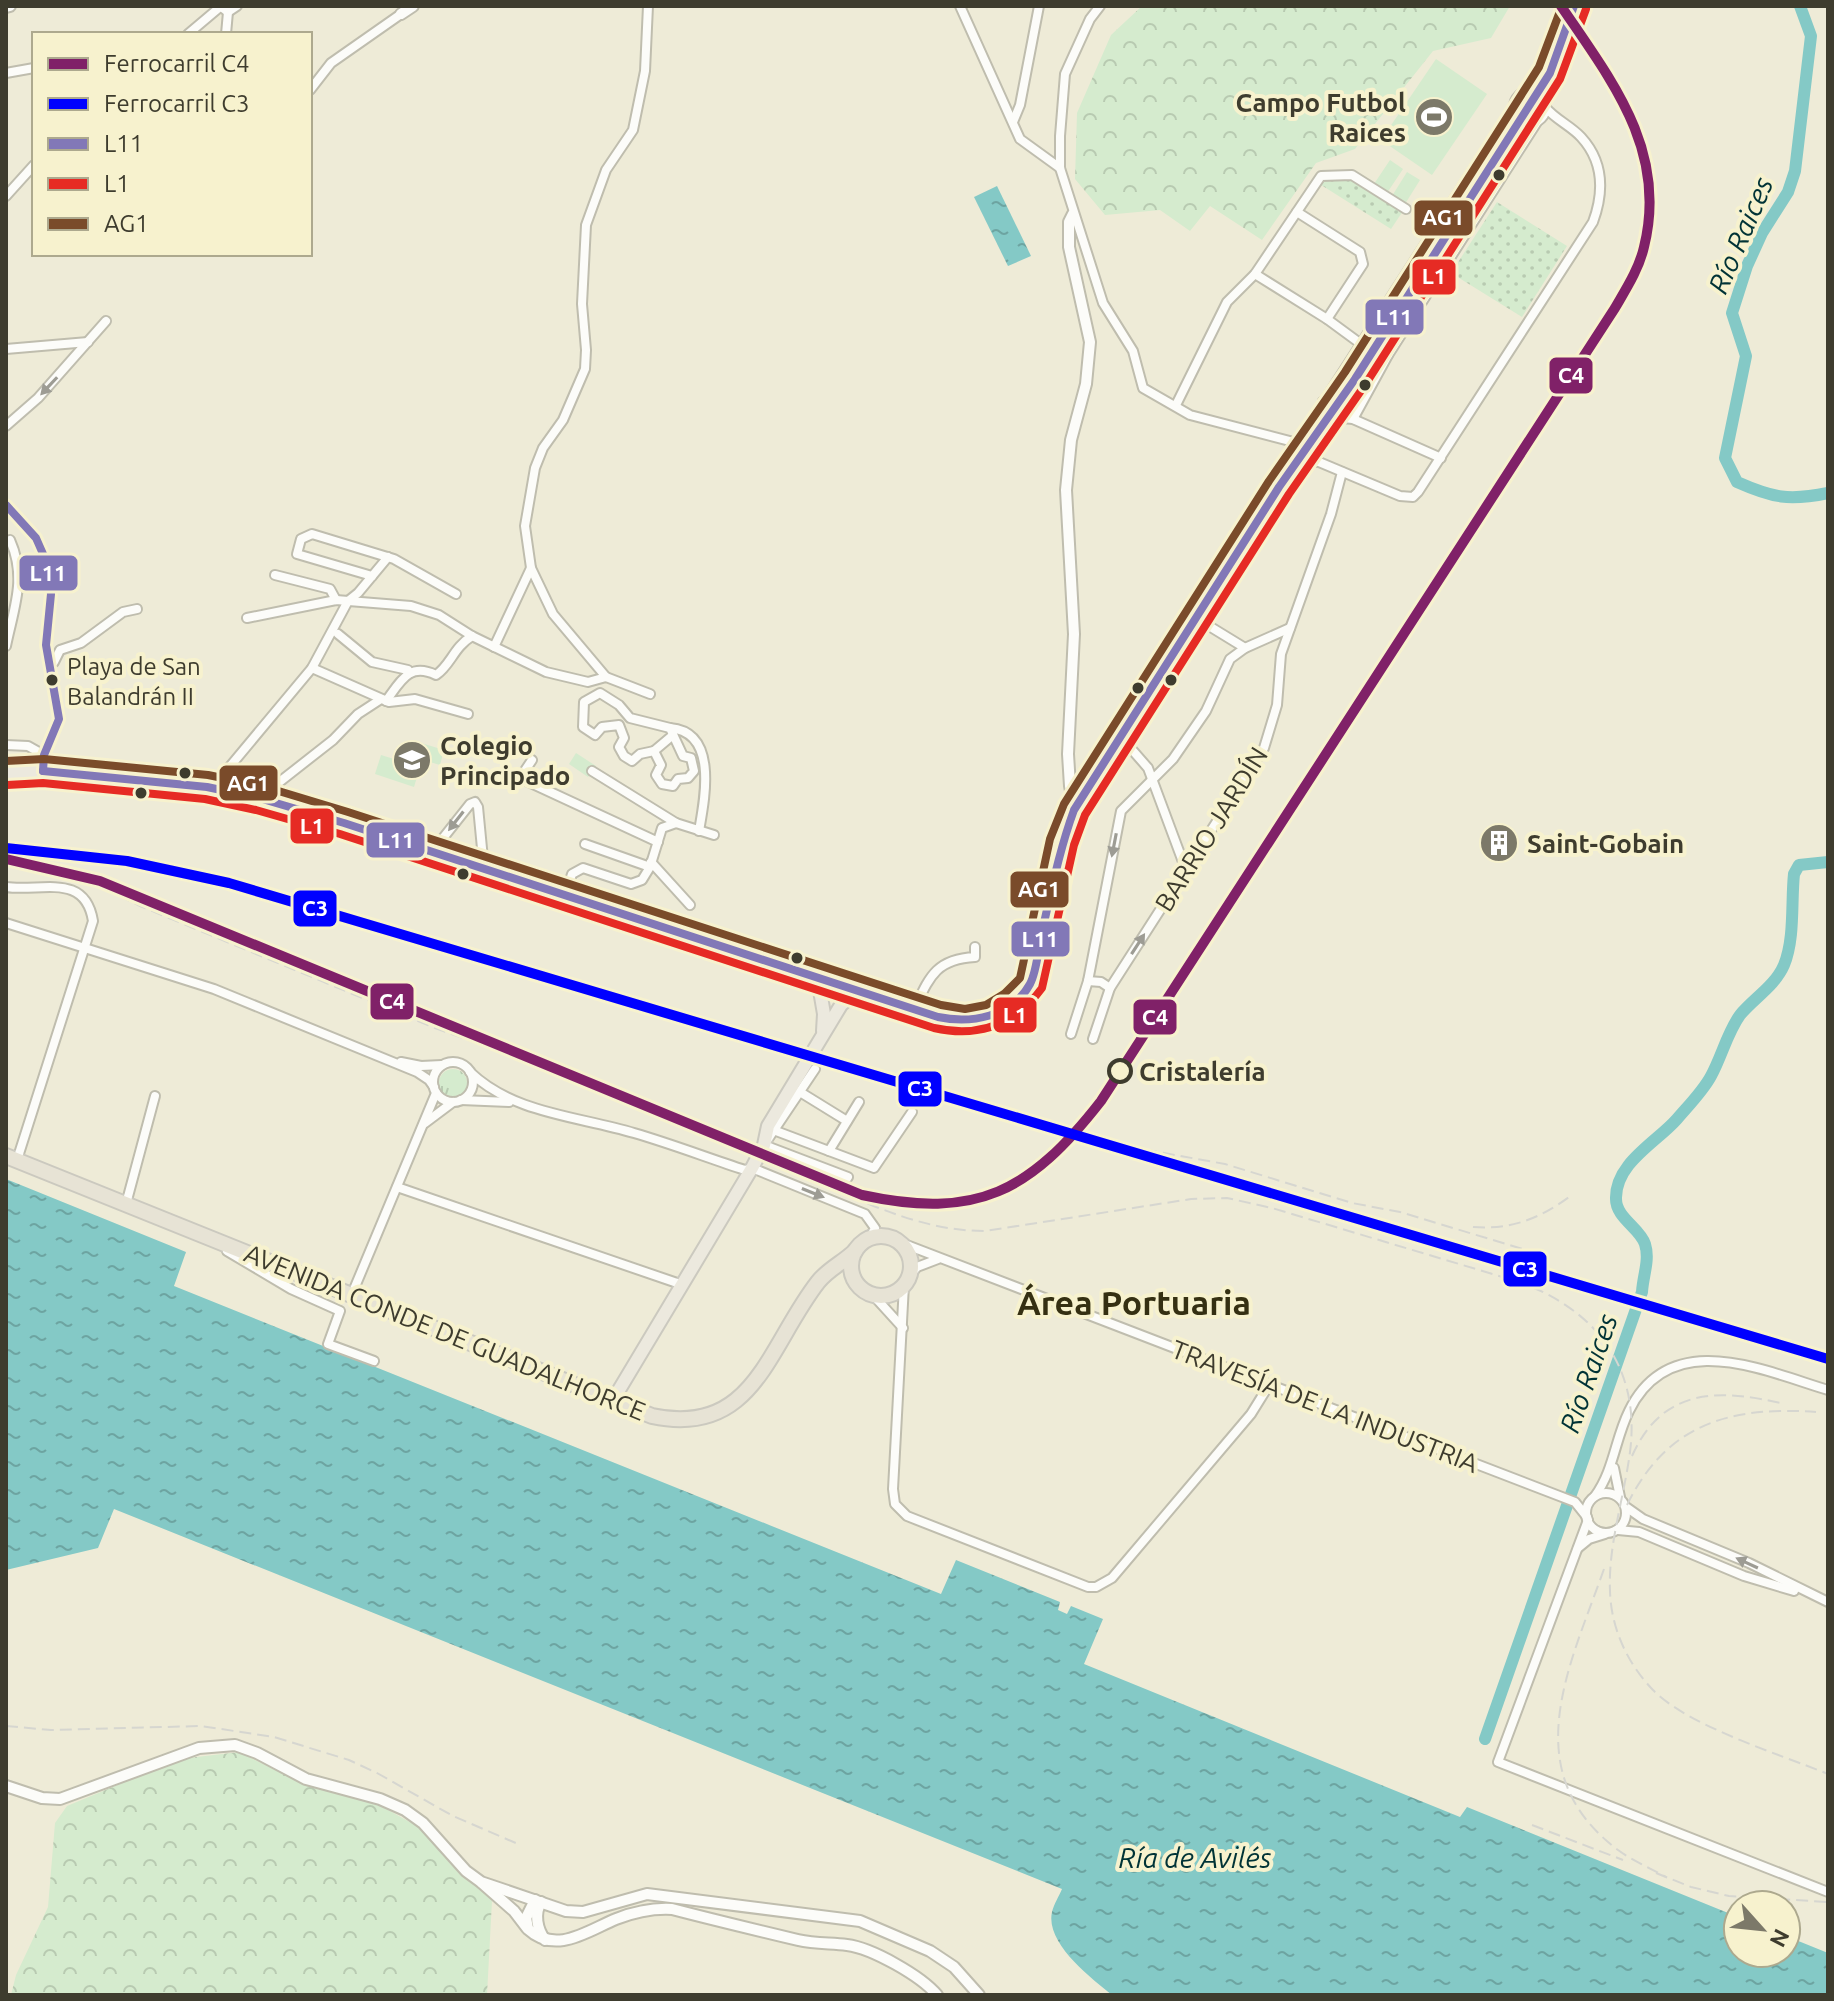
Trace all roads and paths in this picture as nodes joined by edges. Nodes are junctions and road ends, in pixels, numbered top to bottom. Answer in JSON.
{"nodes":[{"id":1,"x":237,"y":6,"type":"edge"},
{"id":2,"x":413,"y":6,"type":"edge"},
{"id":3,"x":648,"y":6,"type":"edge"},
{"id":4,"x":960,"y":6,"type":"edge"},
{"id":5,"x":1039,"y":6,"type":"edge"},
{"id":6,"x":1100,"y":6,"type":"edge"},
{"id":7,"x":1574,"y":6,"type":"edge"},
{"id":8,"x":223,"y":8,"type":"edge"},
{"id":9,"x":401,"y":14,"type":"joint"},
{"id":10,"x":191,"y":32,"type":"edge"},
{"id":11,"x":226,"y":32,"type":"edge"},
{"id":12,"x":32,"y":68,"type":"edge"},
{"id":13,"x":7,"y":74,"type":"edge"},
{"id":14,"x":312,"y":87,"type":"edge"},
{"id":15,"x":1538,"y":93,"type":"junction"},
{"id":16,"x":1514,"y":106,"type":"junction"},
{"id":17,"x":1546,"y":108,"type":"junction"},
{"id":18,"x":1520,"y":120,"type":"junction"},
{"id":19,"x":1013,"y":122,"type":"junction"},
{"id":20,"x":1537,"y":122,"type":"junction"},
{"id":21,"x":32,"y":167,"type":"edge"},
{"id":22,"x":1060,"y":168,"type":"junction"},
{"id":23,"x":6,"y":196,"type":"edge"},
{"id":24,"x":1406,"y":209,"type":"dead end"},
{"id":25,"x":1297,"y":212,"type":"junction"},
{"id":26,"x":1073,"y":214,"type":"junction"},
{"id":27,"x":1255,"y":274,"type":"junction"},
{"id":28,"x":1327,"y":319,"type":"junction"},
{"id":29,"x":106,"y":321,"type":"dead end"},
{"id":30,"x":88,"y":342,"type":"junction"},
{"id":31,"x":1361,"y":344,"type":"junction"},
{"id":32,"x":1376,"y":346,"type":"junction"},
{"id":33,"x":6,"y":349,"type":"edge"},
{"id":34,"x":1388,"y":355,"type":"junction"},
{"id":35,"x":1323,"y":401,"type":"junction"},
{"id":36,"x":1176,"y":405,"type":"junction"},
{"id":37,"x":1331,"y":417,"type":"junction"},
{"id":38,"x":1353,"y":419,"type":"junction"},
{"id":39,"x":6,"y":426,"type":"edge"},
{"id":40,"x":1304,"y":444,"type":"junction"},
{"id":41,"x":1441,"y":458,"type":"junction"},
{"id":42,"x":1300,"y":460,"type":"junction"},
{"id":43,"x":1342,"y":472,"type":"junction"},
{"id":44,"x":6,"y":505,"type":"edge"},
{"id":45,"x":10,"y":540,"type":"dead end"},
{"id":46,"x":388,"y":557,"type":"junction"},
{"id":47,"x":531,"y":568,"type":"junction"},
{"id":48,"x":275,"y":575,"type":"dead end"},
{"id":49,"x":372,"y":576,"type":"junction"},
{"id":50,"x":456,"y":594,"type":"dead end"},
{"id":51,"x":336,"y":600,"type":"junction"},
{"id":52,"x":348,"y":601,"type":"junction"},
{"id":53,"x":137,"y":609,"type":"dead end"},
{"id":54,"x":247,"y":618,"type":"dead end"},
{"id":55,"x":1196,"y":618,"type":"junction"},
{"id":56,"x":1290,"y":628,"type":"junction"},
{"id":57,"x":338,"y":634,"type":"dead end"},
{"id":58,"x":472,"y":636,"type":"junction"},
{"id":59,"x":6,"y":646,"type":"edge"},
{"id":60,"x":494,"y":647,"type":"junction"},
{"id":61,"x":1245,"y":648,"type":"junction"},
{"id":62,"x":49,"y":665,"type":"junction"},
{"id":63,"x":312,"y":668,"type":"junction"},
{"id":64,"x":410,"y":673,"type":"junction"},
{"id":65,"x":606,"y":677,"type":"junction"},
{"id":66,"x":650,"y":694,"type":"dead end"},
{"id":67,"x":384,"y":700,"type":"junction"},
{"id":68,"x":468,"y":714,"type":"dead end"},
{"id":69,"x":627,"y":715,"type":"junction"},
{"id":70,"x":619,"y":725,"type":"junction"},
{"id":71,"x":671,"y":732,"type":"junction"},
{"id":72,"x":1120,"y":736,"type":"junction"},
{"id":73,"x":6,"y":745,"type":"edge"},
{"id":74,"x":654,"y":751,"type":"junction"},
{"id":75,"x":44,"y":755,"type":"junction"},
{"id":76,"x":532,"y":760,"type":"dead end"},
{"id":77,"x":43,"y":771,"type":"junction"},
{"id":78,"x":592,"y":771,"type":"dead end"},
{"id":79,"x":6,"y":773,"type":"edge"},
{"id":80,"x":1152,"y":781,"type":"junction"},
{"id":81,"x":212,"y":788,"type":"junction"},
{"id":82,"x":259,"y":798,"type":"junction"},
{"id":83,"x":1079,"y":802,"type":"junction"},
{"id":84,"x":676,"y":823,"type":"junction"},
{"id":85,"x":699,"y":831,"type":"junction"},
{"id":86,"x":714,"y":835,"type":"dead end"},
{"id":87,"x":658,"y":842,"type":"junction"},
{"id":88,"x":585,"y":844,"type":"dead end"},
{"id":89,"x":432,"y":852,"type":"junction"},
{"id":90,"x":651,"y":864,"type":"junction"},
{"id":91,"x":484,"y":869,"type":"junction"},
{"id":92,"x":1186,"y":870,"type":"junction"},
{"id":93,"x":6,"y":887,"type":"edge"},
{"id":94,"x":565,"y":896,"type":"junction"},
{"id":95,"x":690,"y":905,"type":"dead end"},
{"id":96,"x":6,"y":923,"type":"edge"},
{"id":97,"x":975,"y":947,"type":"dead end"},
{"id":98,"x":87,"y":948,"type":"junction"},
{"id":99,"x":794,"y":971,"type":"junction"},
{"id":100,"x":820,"y":980,"type":"junction"},
{"id":101,"x":1088,"y":981,"type":"junction"},
{"id":102,"x":1110,"y":988,"type":"junction"},
{"id":103,"x":856,"y":992,"type":"junction"},
{"id":104,"x":822,"y":1004,"type":"junction"},
{"id":105,"x":914,"y":1010,"type":"junction"},
{"id":106,"x":823,"y":1034,"type":"junction"},
{"id":107,"x":1071,"y":1034,"type":"dead end"},
{"id":108,"x":1093,"y":1039,"type":"dead end"},
{"id":109,"x":389,"y":1060,"type":"junction"},
{"id":110,"x":442,"y":1065,"type":"junction"},
{"id":111,"x":815,"y":1069,"type":"dead end"},
{"id":112,"x":470,"y":1072,"type":"junction"},
{"id":113,"x":435,"y":1090,"type":"junction"},
{"id":114,"x":800,"y":1092,"type":"junction"},
{"id":115,"x":155,"y":1096,"type":"dead end"},
{"id":116,"x":458,"y":1101,"type":"junction"},
{"id":117,"x":514,"y":1102,"type":"junction"},
{"id":118,"x":859,"y":1102,"type":"dead end"},
{"id":119,"x":912,"y":1112,"type":"dead end"},
{"id":120,"x":847,"y":1121,"type":"junction"},
{"id":121,"x":425,"y":1123,"type":"junction"},
{"id":122,"x":772,"y":1128,"type":"junction"},
{"id":123,"x":764,"y":1145,"type":"junction"},
{"id":124,"x":829,"y":1151,"type":"junction"},
{"id":125,"x":12,"y":1158,"type":"edge"},
{"id":126,"x":752,"y":1168,"type":"junction"},
{"id":127,"x":848,"y":1177,"type":"dead end"},
{"id":128,"x":397,"y":1187,"type":"junction"},
{"id":129,"x":126,"y":1204,"type":"junction"},
{"id":130,"x":870,"y":1238,"type":"junction"},
{"id":131,"x":219,"y":1241,"type":"junction"},
{"id":132,"x":899,"y":1242,"type":"junction"},
{"id":133,"x":855,"y":1251,"type":"junction"},
{"id":134,"x":939,"y":1259,"type":"junction"},
{"id":135,"x":828,"y":1272,"type":"junction"},
{"id":136,"x":853,"y":1274,"type":"junction"},
{"id":137,"x":908,"y":1275,"type":"junction"},
{"id":138,"x":683,"y":1285,"type":"junction"},
{"id":139,"x":352,"y":1294,"type":"junction"},
{"id":140,"x":873,"y":1295,"type":"junction"},
{"id":141,"x":903,"y":1328,"type":"junction"},
{"id":142,"x":374,"y":1361,"type":"dead end"},
{"id":143,"x":1269,"y":1385,"type":"junction"},
{"id":144,"x":1828,"y":1390,"type":"edge"},
{"id":145,"x":613,"y":1400,"type":"junction"},
{"id":146,"x":1615,"y":1455,"type":"junction"},
{"id":147,"x":1594,"y":1497,"type":"junction"},
{"id":148,"x":1575,"y":1502,"type":"junction"},
{"id":149,"x":1623,"y":1502,"type":"junction"},
{"id":150,"x":1585,"y":1516,"type":"junction"},
{"id":151,"x":1618,"y":1530,"type":"junction"},
{"id":152,"x":1607,"y":1533,"type":"junction"},
{"id":153,"x":1573,"y":1555,"type":"junction"},
{"id":154,"x":1817,"y":1598,"type":"junction"},
{"id":155,"x":1828,"y":1602,"type":"edge"},
{"id":156,"x":6,"y":1786,"type":"edge"},
{"id":157,"x":481,"y":1882,"type":"junction"},
{"id":158,"x":1828,"y":1892,"type":"edge"},
{"id":159,"x":538,"y":1901,"type":"junction"},
{"id":160,"x":583,"y":1912,"type":"junction"},
{"id":161,"x":528,"y":1929,"type":"junction"},
{"id":162,"x":586,"y":1933,"type":"junction"},
{"id":163,"x":546,"y":1941,"type":"junction"},
{"id":164,"x":937,"y":1995,"type":"edge"},
{"id":165,"x":979,"y":1995,"type":"edge"}],
"edges":[{"from":1,"to":8,"type":"street"},
{"from":2,"to":9,"type":"street"},
{"from":3,"to":47,"type":"street"},
{"from":4,"to":19,"type":"street"},
{"from":5,"to":19,"type":"street"},
{"from":6,"to":22,"type":"street"},
{"from":7,"to":15,"type":"main road"},
{"from":8,"to":10,"type":"street"},
{"from":8,"to":11,"type":"street"},
{"from":9,"to":14,"type":"street"},
{"from":12,"to":13,"type":"street"},
{"from":15,"to":16,"type":"street"},
{"from":15,"to":17,"type":"street"},
{"from":15,"to":18,"type":"main road"},
{"from":16,"to":18,"type":"street"},
{"from":16,"to":31,"type":"street"},
{"from":17,"to":20,"type":"street"},
{"from":17,"to":41,"type":"street"},
{"from":18,"to":20,"type":"street"},
{"from":18,"to":32,"type":"main road"},
{"from":19,"to":22,"type":"street"},
{"from":20,"to":34,"type":"street"},
{"from":21,"to":23,"type":"street"},
{"from":22,"to":26,"type":"street"},
{"from":24,"to":25,"type":"street"},
{"from":25,"to":27,"type":"street"},
{"from":25,"to":28,"type":"street"},
{"from":26,"to":36,"type":"street"},
{"from":26,"to":83,"type":"street"},
{"from":27,"to":28,"type":"street"},
{"from":27,"to":36,"type":"street"},
{"from":28,"to":31,"type":"street"},
{"from":29,"to":30,"type":"street"},
{"from":30,"to":33,"type":"street"},
{"from":30,"to":39,"type":"street","one_way":true},
{"from":31,"to":32,"type":"street"},
{"from":31,"to":35,"type":"street"},
{"from":32,"to":34,"type":"street"},
{"from":32,"to":37,"type":"main road"},
{"from":34,"to":38,"type":"street"},
{"from":35,"to":37,"type":"street"},
{"from":35,"to":40,"type":"street"},
{"from":36,"to":40,"type":"street"},
{"from":37,"to":38,"type":"street"},
{"from":37,"to":40,"type":"main road"},
{"from":38,"to":41,"type":"street"},
{"from":40,"to":42,"type":"main road"},
{"from":41,"to":43,"type":"street"},
{"from":42,"to":43,"type":"street"},
{"from":42,"to":55,"type":"main road"},
{"from":43,"to":56,"type":"street","name":"BARRIO JARDÍN"},
{"from":44,"to":62,"type":"street"},
{"from":45,"to":59,"type":"street"},
{"from":46,"to":49,"type":"street"},
{"from":46,"to":49,"type":"street"},
{"from":46,"to":50,"type":"street"},
{"from":47,"to":60,"type":"street"},
{"from":47,"to":65,"type":"street"},
{"from":48,"to":51,"type":"street"},
{"from":49,"to":52,"type":"street"},
{"from":51,"to":52,"type":"street"},
{"from":51,"to":54,"type":"street"},
{"from":52,"to":58,"type":"street"},
{"from":52,"to":63,"type":"street"},
{"from":53,"to":62,"type":"street"},
{"from":55,"to":61,"type":"street"},
{"from":55,"to":72,"type":"main road"},
{"from":56,"to":61,"type":"street"},
{"from":56,"to":92,"type":"street","name":"BARRIO JARDÍN"},
{"from":57,"to":64,"type":"street"},
{"from":58,"to":60,"type":"street"},
{"from":58,"to":64,"type":"street"},
{"from":60,"to":65,"type":"street"},
{"from":61,"to":80,"type":"street"},
{"from":62,"to":75,"type":"street"},
{"from":63,"to":67,"type":"street"},
{"from":63,"to":81,"type":"street"},
{"from":64,"to":67,"type":"street"},
{"from":65,"to":66,"type":"street"},
{"from":67,"to":68,"type":"street"},
{"from":67,"to":82,"type":"street"},
{"from":69,"to":70,"type":"street"},
{"from":69,"to":70,"type":"street"},
{"from":69,"to":71,"type":"street"},
{"from":70,"to":74,"type":"street"},
{"from":71,"to":74,"type":"street"},
{"from":71,"to":74,"type":"street"},
{"from":71,"to":85,"type":"street"},
{"from":72,"to":80,"type":"street"},
{"from":72,"to":83,"type":"main road"},
{"from":73,"to":75,"type":"street"},
{"from":75,"to":77,"type":"street"},
{"from":76,"to":87,"type":"street"},
{"from":77,"to":79,"type":"main road"},
{"from":77,"to":81,"type":"main road"},
{"from":78,"to":84,"type":"street"},
{"from":80,"to":92,"type":"street"},
{"from":80,"to":101,"type":"street","one_way":true},
{"from":81,"to":82,"type":"main road"},
{"from":82,"to":89,"type":"main road"},
{"from":83,"to":105,"type":"main road"},
{"from":84,"to":85,"type":"street"},
{"from":84,"to":87,"type":"street"},
{"from":85,"to":86,"type":"street"},
{"from":87,"to":90,"type":"street"},
{"from":88,"to":90,"type":"street"},
{"from":89,"to":91,"type":"main road"},
{"from":91,"to":89,"type":"street","one_way":true},
{"from":90,"to":94,"type":"street"},
{"from":90,"to":95,"type":"street"},
{"from":91,"to":94,"type":"main road"},
{"from":102,"to":92,"type":"street","name":"BARRIO JARDÍN","one_way":true},
{"from":93,"to":98,"type":"street"},
{"from":94,"to":99,"type":"main road"},
{"from":96,"to":98,"type":"street"},
{"from":97,"to":105,"type":"street"},
{"from":98,"to":109,"type":"street"},
{"from":98,"to":125,"type":"street"},
{"from":99,"to":100,"type":"main road"},
{"from":99,"to":104,"type":"main road"},
{"from":100,"to":103,"type":"main road"},
{"from":100,"to":104,"type":"main road"},
{"from":100,"to":106,"type":"main road"},
{"from":101,"to":102,"type":"street"},
{"from":101,"to":107,"type":"street"},
{"from":102,"to":108,"type":"street","name":"BARRIO JARDÍN"},
{"from":103,"to":105,"type":"main road"},
{"from":103,"to":106,"type":"main road"},
{"from":104,"to":106,"type":"main road"},
{"from":106,"to":122,"type":"main road"},
{"from":109,"to":110,"type":"street"},
{"from":109,"to":113,"type":"street"},
{"from":110,"to":112,"type":"street"},
{"from":110,"to":113,"type":"street"},
{"from":111,"to":114,"type":"street"},
{"from":112,"to":116,"type":"street"},
{"from":112,"to":117,"type":"street"},
{"from":113,"to":116,"type":"street"},
{"from":113,"to":121,"type":"street"},
{"from":114,"to":120,"type":"street"},
{"from":114,"to":122,"type":"street"},
{"from":115,"to":129,"type":"street"},
{"from":116,"to":117,"type":"street"},
{"from":116,"to":121,"type":"street"},
{"from":117,"to":126,"type":"street"},
{"from":118,"to":120,"type":"street"},
{"from":119,"to":124,"type":"street"},
{"from":120,"to":124,"type":"street"},
{"from":121,"to":128,"type":"street"},
{"from":122,"to":123,"type":"main road"},
{"from":122,"to":124,"type":"street"},
{"from":123,"to":126,"type":"main road"},
{"from":123,"to":127,"type":"street"},
{"from":125,"to":129,"type":"highway","name":"AVENIDA CONDE DE GUADALHORCE"},
{"from":126,"to":130,"type":"street","one_way":true},
{"from":126,"to":138,"type":"main road"},
{"from":128,"to":138,"type":"street"},
{"from":128,"to":139,"type":"street"},
{"from":129,"to":131,"type":"highway","name":"AVENIDA CONDE DE GUADALHORCE"},
{"from":130,"to":132,"type":"highway","name":"TRAVESÍA DE LA INDUSTRIA"},
{"from":130,"to":133,"type":"highway"},
{"from":131,"to":139,"type":"highway","name":"AVENIDA CONDE DE GUADALHORCE"},
{"from":131,"to":142,"type":"street"},
{"from":132,"to":134,"type":"street","name":"TRAVESÍA DE LA INDUSTRIA"},
{"from":132,"to":137,"type":"highway"},
{"from":133,"to":135,"type":"highway","name":"AVENIDA CONDE DE GUADALHORCE"},
{"from":133,"to":136,"type":"highway"},
{"from":134,"to":137,"type":"street"},
{"from":134,"to":143,"type":"street","name":"TRAVESÍA DE LA INDUSTRIA"},
{"from":135,"to":136,"type":"highway"},
{"from":135,"to":145,"type":"highway","name":"AVENIDA CONDE DE GUADALHORCE"},
{"from":136,"to":140,"type":"highway"},
{"from":137,"to":140,"type":"highway"},
{"from":137,"to":141,"type":"street"},
{"from":138,"to":145,"type":"main road"},
{"from":139,"to":145,"type":"highway","name":"AVENIDA CONDE DE GUADALHORCE"},
{"from":140,"to":141,"type":"street"},
{"from":141,"to":143,"type":"street"},
{"from":143,"to":148,"type":"street","name":"TRAVESÍA DE LA INDUSTRIA"},
{"from":144,"to":146,"type":"street"},
{"from":146,"to":147,"type":"street"},
{"from":146,"to":149,"type":"street"},
{"from":147,"to":148,"type":"street"},
{"from":147,"to":149,"type":"street"},
{"from":147,"to":150,"type":"street"},
{"from":148,"to":150,"type":"street","name":"TRAVESÍA DE LA INDUSTRIA"},
{"from":149,"to":151,"type":"street"},
{"from":154,"to":149,"type":"street","one_way":true},
{"from":150,"to":152,"type":"street"},
{"from":150,"to":153,"type":"street"},
{"from":151,"to":152,"type":"street"},
{"from":151,"to":154,"type":"street"},
{"from":152,"to":153,"type":"street"},
{"from":153,"to":158,"type":"street"},
{"from":154,"to":155,"type":"street"},
{"from":156,"to":157,"type":"street"},
{"from":157,"to":159,"type":"street"},
{"from":157,"to":161,"type":"street"},
{"from":159,"to":160,"type":"street"},
{"from":159,"to":161,"type":"street"},
{"from":159,"to":163,"type":"street"},
{"from":160,"to":162,"type":"street"},
{"from":160,"to":165,"type":"street"},
{"from":161,"to":163,"type":"street"},
{"from":162,"to":163,"type":"street"},
{"from":162,"to":164,"type":"street"}]}
